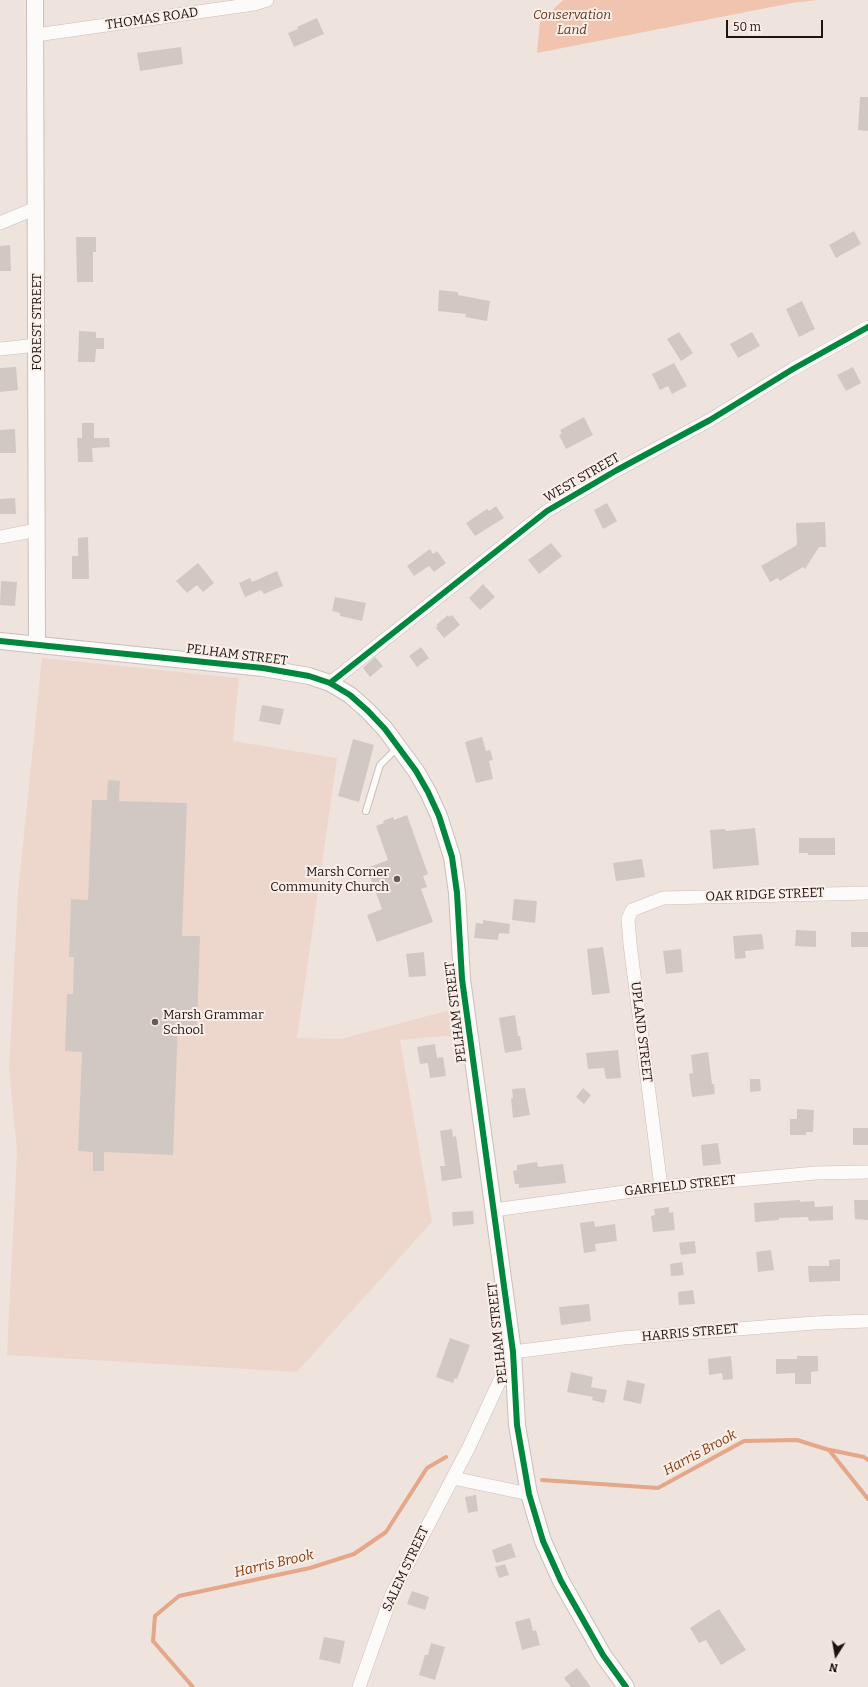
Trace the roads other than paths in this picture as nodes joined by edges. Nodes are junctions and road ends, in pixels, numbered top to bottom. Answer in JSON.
{"nodes":[{"id":1,"x":35,"y":0,"type":"edge"},
{"id":2,"x":267,"y":0,"type":"edge"},
{"id":3,"x":36,"y":35,"type":"junction"},
{"id":4,"x":36,"y":208,"type":"junction"},
{"id":5,"x":0,"y":223,"type":"edge"},
{"id":6,"x":868,"y":327,"type":"edge"},
{"id":7,"x":37,"y":345,"type":"junction"},
{"id":8,"x":0,"y":349,"type":"edge"},
{"id":9,"x":37,"y":530,"type":"junction"},
{"id":10,"x":0,"y":537,"type":"edge"},
{"id":11,"x":0,"y":641,"type":"edge"},
{"id":12,"x":37,"y":645,"type":"junction"},
{"id":13,"x":330,"y":684,"type":"junction"},
{"id":14,"x":398,"y":747,"type":"junction"},
{"id":15,"x":366,"y":811,"type":"dead end"},
{"id":16,"x":868,"y":893,"type":"edge"},
{"id":17,"x":663,"y":898,"type":"joint"},
{"id":18,"x":868,"y":1172,"type":"edge"},
{"id":19,"x":662,"y":1187,"type":"junction"},
{"id":20,"x":494,"y":1210,"type":"junction"},
{"id":21,"x":868,"y":1320,"type":"edge"},
{"id":22,"x":513,"y":1352,"type":"junction"},
{"id":23,"x":453,"y":1478,"type":"junction"},
{"id":24,"x":528,"y":1494,"type":"junction"},
{"id":25,"x":360,"y":1687,"type":"edge"},
{"id":26,"x":626,"y":1687,"type":"edge"}],
"edges":[{"from":1,"to":3,"type":"street","name":"FOREST STREET"},
{"from":2,"to":3,"type":"street","name":"THOMAS ROAD"},
{"from":3,"to":4,"type":"street","name":"FOREST STREET"},
{"from":4,"to":5,"type":"street"},
{"from":4,"to":7,"type":"street","name":"FOREST STREET"},
{"from":6,"to":13,"type":"street","name":"WEST STREET"},
{"from":7,"to":8,"type":"street"},
{"from":7,"to":9,"type":"street","name":"FOREST STREET"},
{"from":9,"to":10,"type":"street"},
{"from":9,"to":12,"type":"street","name":"FOREST STREET"},
{"from":11,"to":12,"type":"street","name":"PELHAM STREET"},
{"from":12,"to":13,"type":"street","name":"PELHAM STREET"},
{"from":13,"to":14,"type":"street","name":"PELHAM STREET"},
{"from":14,"to":15,"type":"lane"},
{"from":14,"to":20,"type":"street","name":"PELHAM STREET"},
{"from":16,"to":17,"type":"street","name":"OAK RIDGE STREET"},
{"from":17,"to":19,"type":"street","name":"UPLAND STREET"},
{"from":18,"to":19,"type":"street","name":"GARFIELD STREET"},
{"from":19,"to":20,"type":"street","name":"GARFIELD STREET"},
{"from":20,"to":22,"type":"street","name":"PELHAM STREET"},
{"from":21,"to":22,"type":"street","name":"HARRIS STREET"},
{"from":22,"to":23,"type":"street","name":"SALEM STREET"},
{"from":22,"to":24,"type":"street","name":"PELHAM STREET"},
{"from":23,"to":24,"type":"street"},
{"from":23,"to":25,"type":"street","name":"SALEM STREET"},
{"from":24,"to":26,"type":"street","name":"PELHAM STREET"}]}
